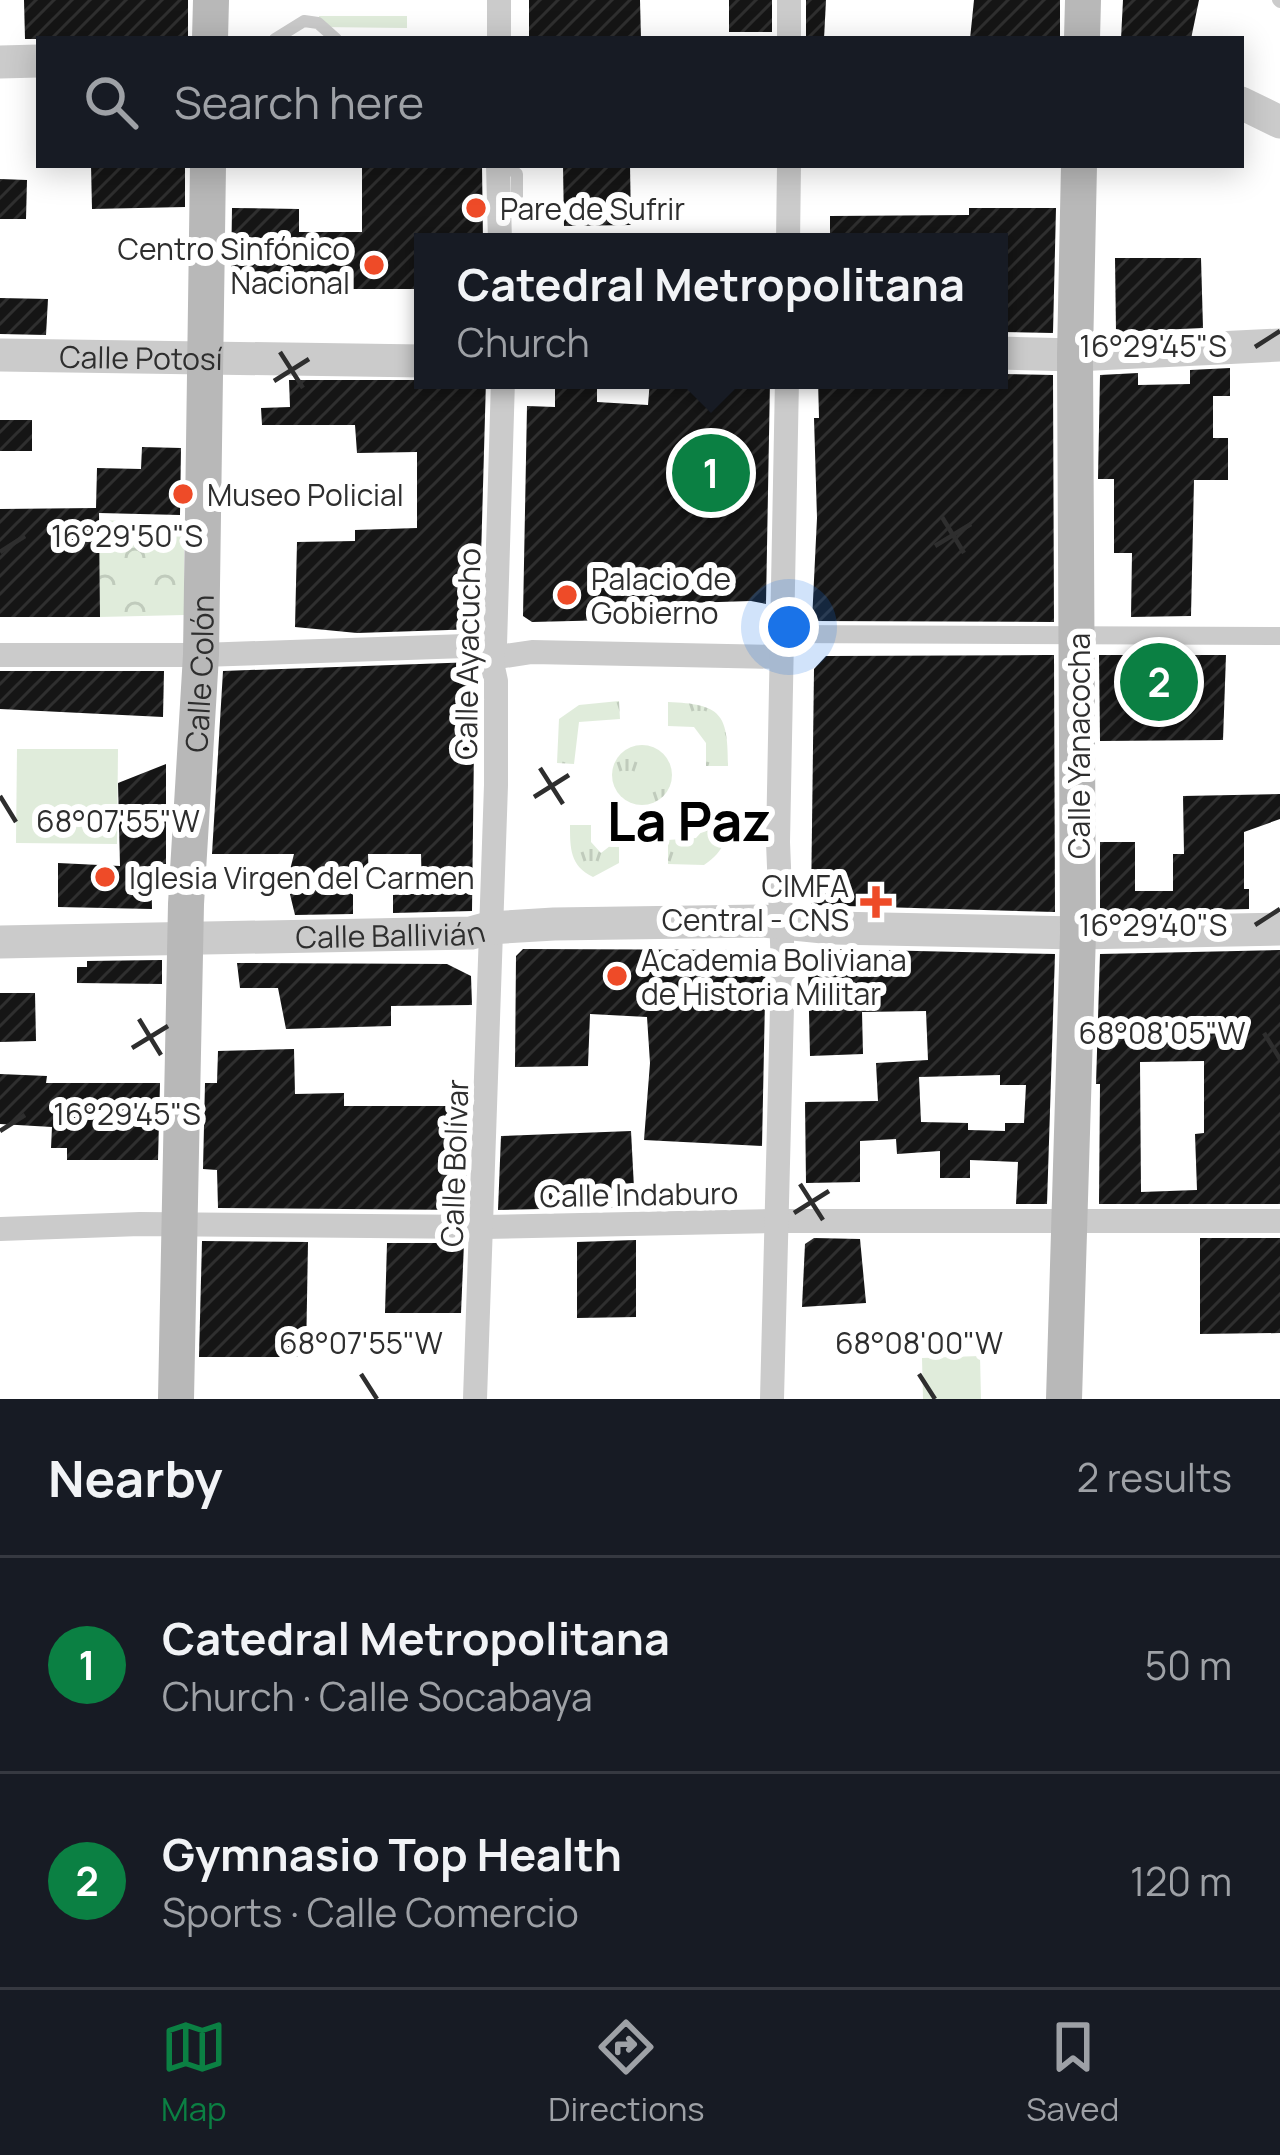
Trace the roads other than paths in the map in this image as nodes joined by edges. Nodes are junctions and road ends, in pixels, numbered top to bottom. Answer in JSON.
{"nodes":[{"id":1,"x":212,"y":0,"type":"edge"},
{"id":2,"x":500,"y":0,"type":"edge"},
{"id":3,"x":789,"y":0,"type":"edge"},
{"id":4,"x":1083,"y":0,"type":"edge"},
{"id":5,"x":210,"y":36,"type":"edge"},
{"id":6,"x":280,"y":36,"type":"edge"},
{"id":7,"x":333,"y":36,"type":"edge"},
{"id":8,"x":499,"y":36,"type":"edge"},
{"id":9,"x":789,"y":36,"type":"edge"},
{"id":10,"x":1082,"y":36,"type":"edge"},
{"id":11,"x":36,"y":61,"type":"edge"},
{"id":12,"x":0,"y":62,"type":"edge"},
{"id":13,"x":1244,"y":104,"type":"edge"},
{"id":14,"x":1280,"y":122,"type":"edge"},
{"id":15,"x":208,"y":168,"type":"edge"},
{"id":16,"x":502,"y":168,"type":"edge"},
{"id":17,"x":788,"y":168,"type":"edge"},
{"id":18,"x":1079,"y":168,"type":"edge"},
{"id":19,"x":499,"y":230,"type":"edge"},
{"id":20,"x":788,"y":233,"type":"edge"},
{"id":21,"x":1280,"y":346,"type":"edge"},
{"id":22,"x":1008,"y":353,"type":"edge"},
{"id":23,"x":1075,"y":355,"type":"junction"},
{"id":24,"x":0,"y":356,"type":"edge"},
{"id":25,"x":206,"y":358,"type":"junction"},
{"id":26,"x":414,"y":362,"type":"edge"},
{"id":27,"x":503,"y":389,"type":"edge"},
{"id":28,"x":787,"y":389,"type":"edge"},
{"id":29,"x":1078,"y":636,"type":"junction"},
{"id":30,"x":1280,"y":636,"type":"edge"},
{"id":31,"x":782,"y":645,"type":"junction"},
{"id":32,"x":493,"y":652,"type":"junction"},
{"id":33,"x":0,"y":655,"type":"edge"},
{"id":34,"x":201,"y":655,"type":"junction"},
{"id":35,"x":780,"y":922,"type":"junction"},
{"id":36,"x":489,"y":928,"type":"junction"},
{"id":37,"x":1280,"y":929,"type":"edge"},
{"id":38,"x":1078,"y":933,"type":"junction"},
{"id":39,"x":187,"y":938,"type":"junction"},
{"id":40,"x":0,"y":942,"type":"edge"},
{"id":41,"x":778,"y":1221,"type":"junction"},
{"id":42,"x":1280,"y":1221,"type":"edge"},
{"id":43,"x":1071,"y":1222,"type":"junction"},
{"id":44,"x":182,"y":1226,"type":"junction"},
{"id":45,"x":483,"y":1227,"type":"junction"},
{"id":46,"x":0,"y":1229,"type":"edge"},
{"id":47,"x":176,"y":1399,"type":"edge"},
{"id":48,"x":475,"y":1399,"type":"edge"},
{"id":49,"x":772,"y":1399,"type":"edge"},
{"id":50,"x":1064,"y":1399,"type":"edge"}],
"edges":[{"from":1,"to":5,"type":"main road"},
{"from":2,"to":8,"type":"street"},
{"from":3,"to":9,"type":"street"},
{"from":4,"to":10,"type":"main road"},
{"from":6,"to":7,"type":"lane"},
{"from":11,"to":12,"type":"street"},
{"from":13,"to":14,"type":"street"},
{"from":15,"to":25,"type":"main road","name":"Calle Colón"},
{"from":16,"to":19,"type":"street"},
{"from":17,"to":20,"type":"street"},
{"from":18,"to":23,"type":"main road","name":"Calle Yanacocha"},
{"from":21,"to":23,"type":"street"},
{"from":22,"to":23,"type":"street"},
{"from":23,"to":29,"type":"main road","name":"Calle Yanacocha"},
{"from":24,"to":25,"type":"street","name":"Calle Potosí"},
{"from":25,"to":26,"type":"street","name":"Calle Potosí"},
{"from":25,"to":34,"type":"main road","name":"Calle Colón"},
{"from":27,"to":32,"type":"street","name":"Calle Ayacucho"},
{"from":28,"to":31,"type":"street"},
{"from":29,"to":30,"type":"street"},
{"from":29,"to":31,"type":"street"},
{"from":29,"to":38,"type":"main road","name":"Calle Yanacocha"},
{"from":31,"to":32,"type":"street"},
{"from":31,"to":35,"type":"street"},
{"from":32,"to":34,"type":"street"},
{"from":32,"to":36,"type":"street","name":"Calle Ayacucho"},
{"from":33,"to":34,"type":"street"},
{"from":34,"to":39,"type":"main road","name":"Calle Colón"},
{"from":35,"to":36,"type":"street","name":"Calle Ballivián"},
{"from":35,"to":38,"type":"street","name":"Calle Ballivián"},
{"from":35,"to":41,"type":"street"},
{"from":36,"to":39,"type":"street","name":"Calle Ballivián"},
{"from":36,"to":45,"type":"street","name":"Calle Bolívar"},
{"from":37,"to":38,"type":"street","name":"Calle Ballivián"},
{"from":38,"to":43,"type":"main road","name":"Calle Yanacocha"},
{"from":39,"to":40,"type":"street","name":"Calle Ballivián"},
{"from":39,"to":44,"type":"main road","name":"Calle Colón"},
{"from":41,"to":43,"type":"street","name":"Calle Indaburo"},
{"from":41,"to":45,"type":"street","name":"Calle Indaburo"},
{"from":41,"to":49,"type":"street"},
{"from":42,"to":43,"type":"street","name":"Calle Indaburo"},
{"from":43,"to":50,"type":"main road","name":"Calle Yanacocha"},
{"from":44,"to":45,"type":"street","name":"Calle Indaburo"},
{"from":44,"to":46,"type":"street","name":"Calle Indaburo"},
{"from":44,"to":47,"type":"main road","name":"Calle Colón"},
{"from":45,"to":48,"type":"street","name":"Calle Bolívar"}]}
